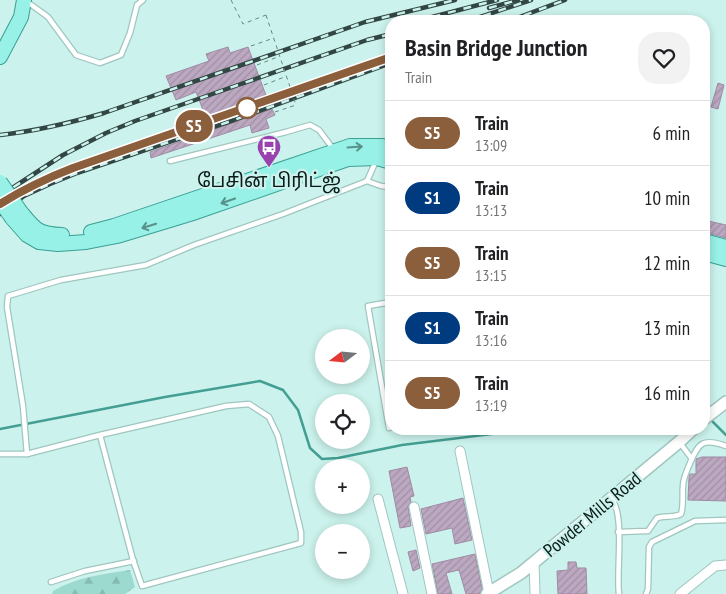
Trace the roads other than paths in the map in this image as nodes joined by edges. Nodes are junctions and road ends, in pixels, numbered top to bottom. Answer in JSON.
{"nodes":[{"id":1,"x":14,"y":0,"type":"edge"},
{"id":2,"x":24,"y":0,"type":"edge"},
{"id":3,"x":143,"y":0,"type":"edge"},
{"id":4,"x":0,"y":39,"type":"edge"},
{"id":5,"x":0,"y":57,"type":"edge"},
{"id":6,"x":335,"y":151,"type":"junction"},
{"id":7,"x":384,"y":151,"type":"edge"},
{"id":8,"x":170,"y":161,"type":"dead end"},
{"id":9,"x":367,"y":181,"type":"junction"},
{"id":10,"x":0,"y":182,"type":"edge"},
{"id":11,"x":385,"y":186,"type":"edge"},
{"id":12,"x":0,"y":201,"type":"edge"},
{"id":13,"x":194,"y":206,"type":"junction"},
{"id":14,"x":16,"y":215,"type":"junction"},
{"id":15,"x":710,"y":243,"type":"edge"},
{"id":16,"x":726,"y":247,"type":"edge"},
{"id":17,"x":710,"y":255,"type":"edge"},
{"id":18,"x":726,"y":259,"type":"edge"},
{"id":19,"x":385,"y":303,"type":"edge"},
{"id":20,"x":726,"y":402,"type":"edge"},
{"id":21,"x":385,"y":405,"type":"edge"},
{"id":22,"x":710,"y":414,"type":"edge"},
{"id":23,"x":687,"y":435,"type":"edge"},
{"id":24,"x":100,"y":436,"type":"junction"},
{"id":25,"x":679,"y":442,"type":"junction"},
{"id":26,"x":726,"y":446,"type":"edge"},
{"id":27,"x":460,"y":451,"type":"dead end"},
{"id":28,"x":0,"y":454,"type":"edge"},
{"id":29,"x":27,"y":454,"type":"junction"},
{"id":30,"x":692,"y":458,"type":"junction"},
{"id":31,"x":378,"y":499,"type":"dead end"},
{"id":32,"x":611,"y":499,"type":"junction"},
{"id":33,"x":414,"y":507,"type":"dead end"},
{"id":34,"x":726,"y":520,"type":"edge"},
{"id":35,"x":618,"y":532,"type":"junction"},
{"id":36,"x":134,"y":561,"type":"junction"},
{"id":37,"x":534,"y":562,"type":"junction"},
{"id":38,"x":726,"y":566,"type":"edge"},
{"id":39,"x":51,"y":582,"type":"dead end"},
{"id":40,"x":403,"y":594,"type":"edge"},
{"id":41,"x":432,"y":594,"type":"edge"},
{"id":42,"x":488,"y":594,"type":"edge"},
{"id":43,"x":535,"y":594,"type":"edge"},
{"id":44,"x":619,"y":594,"type":"edge"},
{"id":45,"x":646,"y":594,"type":"edge"},
{"id":46,"x":680,"y":594,"type":"edge"}],
"edges":[{"from":1,"to":4,"type":"main road"},
{"from":2,"to":3,"type":"lane"},
{"from":2,"to":5,"type":"main road"},
{"from":6,"to":7,"type":"main road","one_way":true},
{"from":6,"to":8,"type":"lane"},
{"from":6,"to":13,"type":"main road"},
{"from":7,"to":9,"type":"lane"},
{"from":7,"to":13,"type":"main road","one_way":true},
{"from":9,"to":11,"type":"lane"},
{"from":9,"to":29,"type":"lane"},
{"from":10,"to":14,"type":"main road","bridge":true},
{"from":12,"to":14,"type":"main road","bridge":true},
{"from":13,"to":14,"type":"main road"},
{"from":15,"to":16,"type":"main road"},
{"from":17,"to":18,"type":"main road"},
{"from":19,"to":21,"type":"lane"},
{"from":20,"to":22,"type":"street"},
{"from":23,"to":25,"type":"street","name":"Powder Mills Road"},
{"from":24,"to":29,"type":"lane"},
{"from":24,"to":36,"type":"lane"},
{"from":24,"to":36,"type":"lane"},
{"from":25,"to":30,"type":"lane"},
{"from":25,"to":32,"type":"street","name":"Powder Mills Road"},
{"from":26,"to":30,"type":"lane"},
{"from":27,"to":42,"type":"street"},
{"from":28,"to":29,"type":"lane"},
{"from":30,"to":35,"type":"lane"},
{"from":31,"to":40,"type":"street"},
{"from":32,"to":35,"type":"lane"},
{"from":32,"to":37,"type":"street","name":"Powder Mills Road"},
{"from":33,"to":41,"type":"street"},
{"from":34,"to":45,"type":"lane"},
{"from":35,"to":44,"type":"lane"},
{"from":36,"to":39,"type":"lane"},
{"from":37,"to":42,"type":"street","name":"Powder Mills Road"},
{"from":37,"to":43,"type":"street"},
{"from":38,"to":46,"type":"street"}]}
